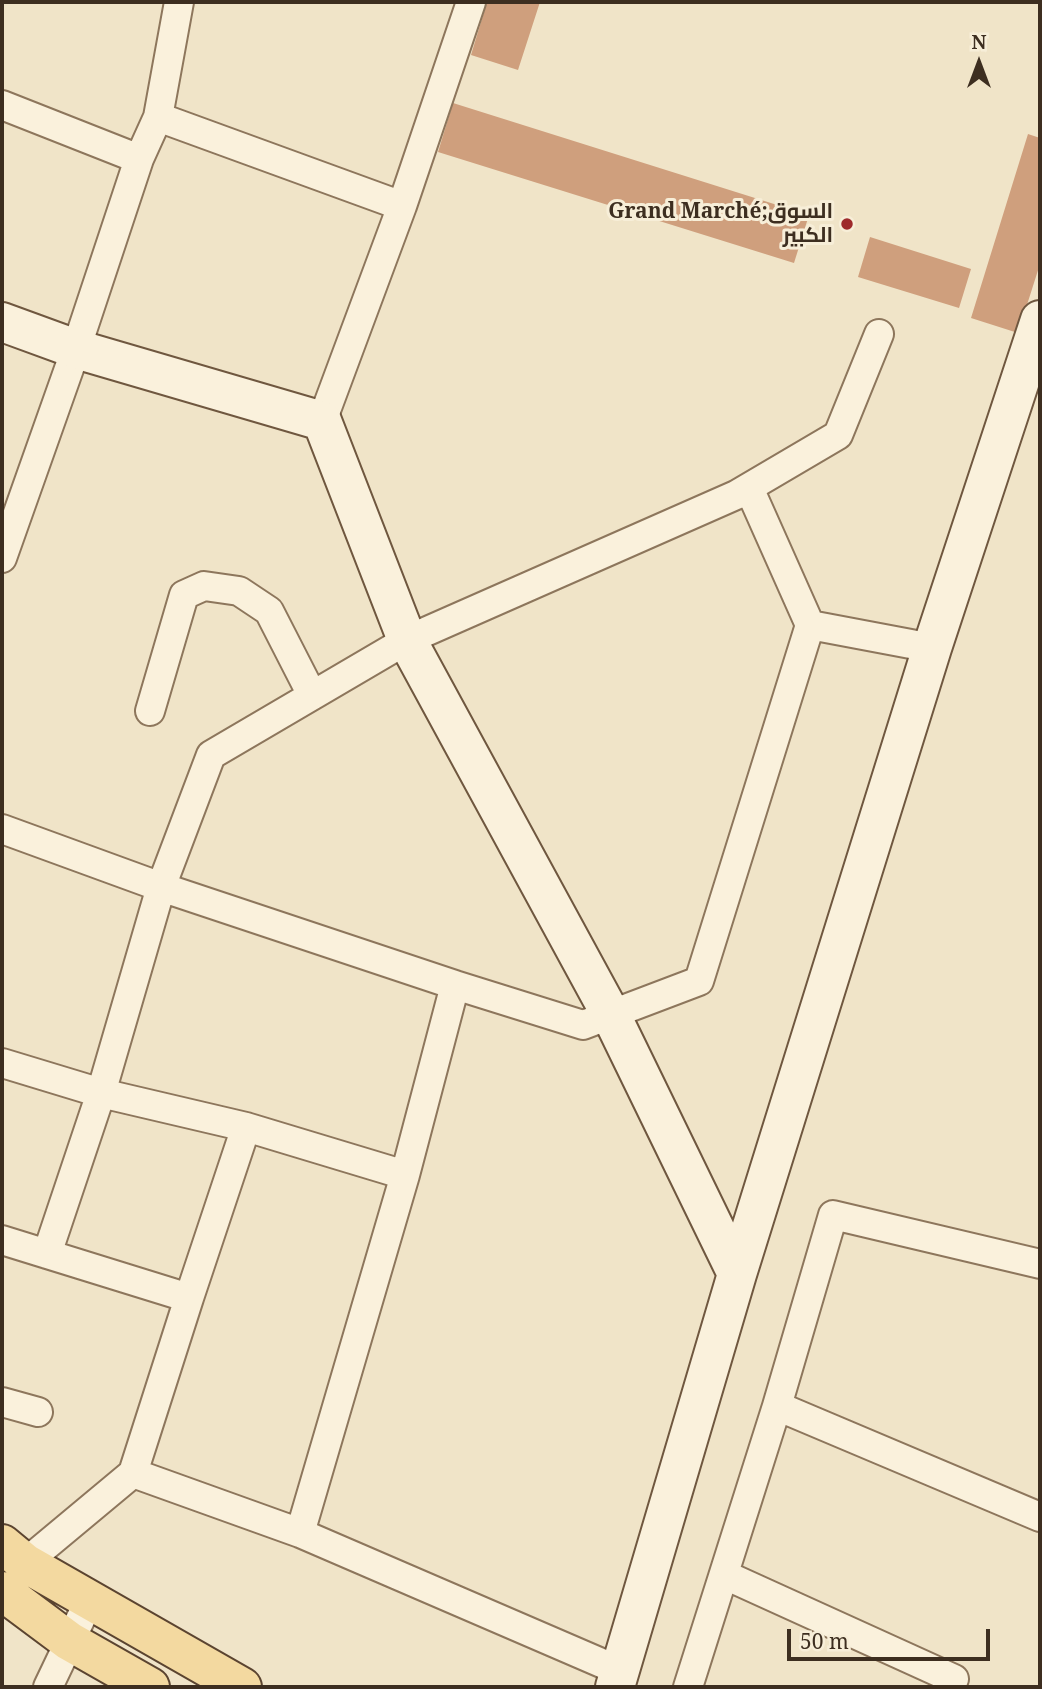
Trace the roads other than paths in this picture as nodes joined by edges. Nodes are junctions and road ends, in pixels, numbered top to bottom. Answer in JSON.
{"nodes":[{"id":1,"x":179,"y":2,"type":"edge"},
{"id":2,"x":471,"y":2,"type":"edge"},
{"id":3,"x":2,"y":105,"type":"edge"},
{"id":4,"x":158,"y":117,"type":"junction"},
{"id":5,"x":139,"y":159,"type":"junction"},
{"id":6,"x":402,"y":206,"type":"junction"},
{"id":7,"x":1040,"y":320,"type":"edge"},
{"id":8,"x":2,"y":322,"type":"edge"},
{"id":9,"x":879,"y":334,"type":"dead end"},
{"id":10,"x":76,"y":349,"type":"junction"},
{"id":11,"x":322,"y":421,"type":"junction"},
{"id":12,"x":749,"y":488,"type":"junction"},
{"id":13,"x":4,"y":545,"type":"edge"},
{"id":14,"x":810,"y":625,"type":"junction"},
{"id":15,"x":407,"y":640,"type":"junction"},
{"id":16,"x":932,"y":648,"type":"junction"},
{"id":17,"x":312,"y":695,"type":"junction"},
{"id":18,"x":150,"y":711,"type":"dead end"},
{"id":19,"x":2,"y":829,"type":"edge"},
{"id":20,"x":161,"y":887,"type":"junction"},
{"id":21,"x":455,"y":985,"type":"junction"},
{"id":22,"x":611,"y":1015,"type":"junction"},
{"id":23,"x":2,"y":1063,"type":"edge"},
{"id":24,"x":101,"y":1093,"type":"junction"},
{"id":25,"x":246,"y":1127,"type":"junction"},
{"id":26,"x":405,"y":1175,"type":"junction"},
{"id":27,"x":2,"y":1240,"type":"edge"},
{"id":28,"x":47,"y":1254,"type":"junction"},
{"id":29,"x":1040,"y":1264,"type":"edge"},
{"id":30,"x":737,"y":1275,"type":"junction"},
{"id":31,"x":189,"y":1298,"type":"junction"},
{"id":32,"x":2,"y":1402,"type":"edge"},
{"id":33,"x":777,"y":1406,"type":"junction"},
{"id":34,"x":38,"y":1412,"type":"dead end"},
{"id":35,"x":133,"y":1473,"type":"junction"},
{"id":36,"x":1040,"y":1517,"type":"edge"},
{"id":37,"x":300,"y":1533,"type":"junction"},
{"id":38,"x":10,"y":1566,"type":"edge"},
{"id":39,"x":725,"y":1575,"type":"junction"},
{"id":40,"x":90,"y":1599,"type":"junction"},
{"id":41,"x":69,"y":1641,"type":"junction"},
{"id":42,"x":618,"y":1679,"type":"edge"},
{"id":43,"x":960,"y":1684,"type":"edge"},
{"id":44,"x":48,"y":1687,"type":"edge"},
{"id":45,"x":150,"y":1687,"type":"edge"},
{"id":46,"x":242,"y":1687,"type":"edge"},
{"id":47,"x":688,"y":1687,"type":"edge"}],
"edges":[{"from":1,"to":4,"type":"street"},
{"from":2,"to":6,"type":"street"},
{"from":3,"to":5,"type":"street"},
{"from":4,"to":5,"type":"street"},
{"from":4,"to":6,"type":"street"},
{"from":5,"to":10,"type":"street"},
{"from":6,"to":11,"type":"street"},
{"from":7,"to":16,"type":"street"},
{"from":8,"to":10,"type":"street"},
{"from":9,"to":12,"type":"street"},
{"from":10,"to":11,"type":"street"},
{"from":10,"to":13,"type":"street"},
{"from":11,"to":15,"type":"street"},
{"from":12,"to":14,"type":"street"},
{"from":12,"to":15,"type":"street"},
{"from":14,"to":16,"type":"street"},
{"from":14,"to":22,"type":"street"},
{"from":15,"to":17,"type":"street"},
{"from":15,"to":22,"type":"street"},
{"from":16,"to":30,"type":"street"},
{"from":17,"to":18,"type":"street"},
{"from":17,"to":20,"type":"street"},
{"from":19,"to":20,"type":"street"},
{"from":20,"to":21,"type":"street"},
{"from":20,"to":24,"type":"street"},
{"from":21,"to":22,"type":"street"},
{"from":21,"to":26,"type":"street"},
{"from":22,"to":30,"type":"street"},
{"from":23,"to":24,"type":"street"},
{"from":24,"to":25,"type":"street"},
{"from":24,"to":28,"type":"street"},
{"from":25,"to":26,"type":"street"},
{"from":25,"to":31,"type":"street"},
{"from":26,"to":37,"type":"street"},
{"from":27,"to":28,"type":"street"},
{"from":28,"to":31,"type":"street"},
{"from":29,"to":33,"type":"street"},
{"from":30,"to":42,"type":"street"},
{"from":31,"to":35,"type":"street"},
{"from":32,"to":34,"type":"street"},
{"from":33,"to":36,"type":"street"},
{"from":33,"to":39,"type":"street"},
{"from":35,"to":37,"type":"street"},
{"from":35,"to":38,"type":"street"},
{"from":37,"to":42,"type":"street"},
{"from":38,"to":40,"type":"main road"},
{"from":38,"to":41,"type":"main road"},
{"from":39,"to":43,"type":"street"},
{"from":39,"to":47,"type":"street"},
{"from":40,"to":41,"type":"street"},
{"from":40,"to":46,"type":"main road"},
{"from":41,"to":44,"type":"street"},
{"from":41,"to":45,"type":"main road"}]}
